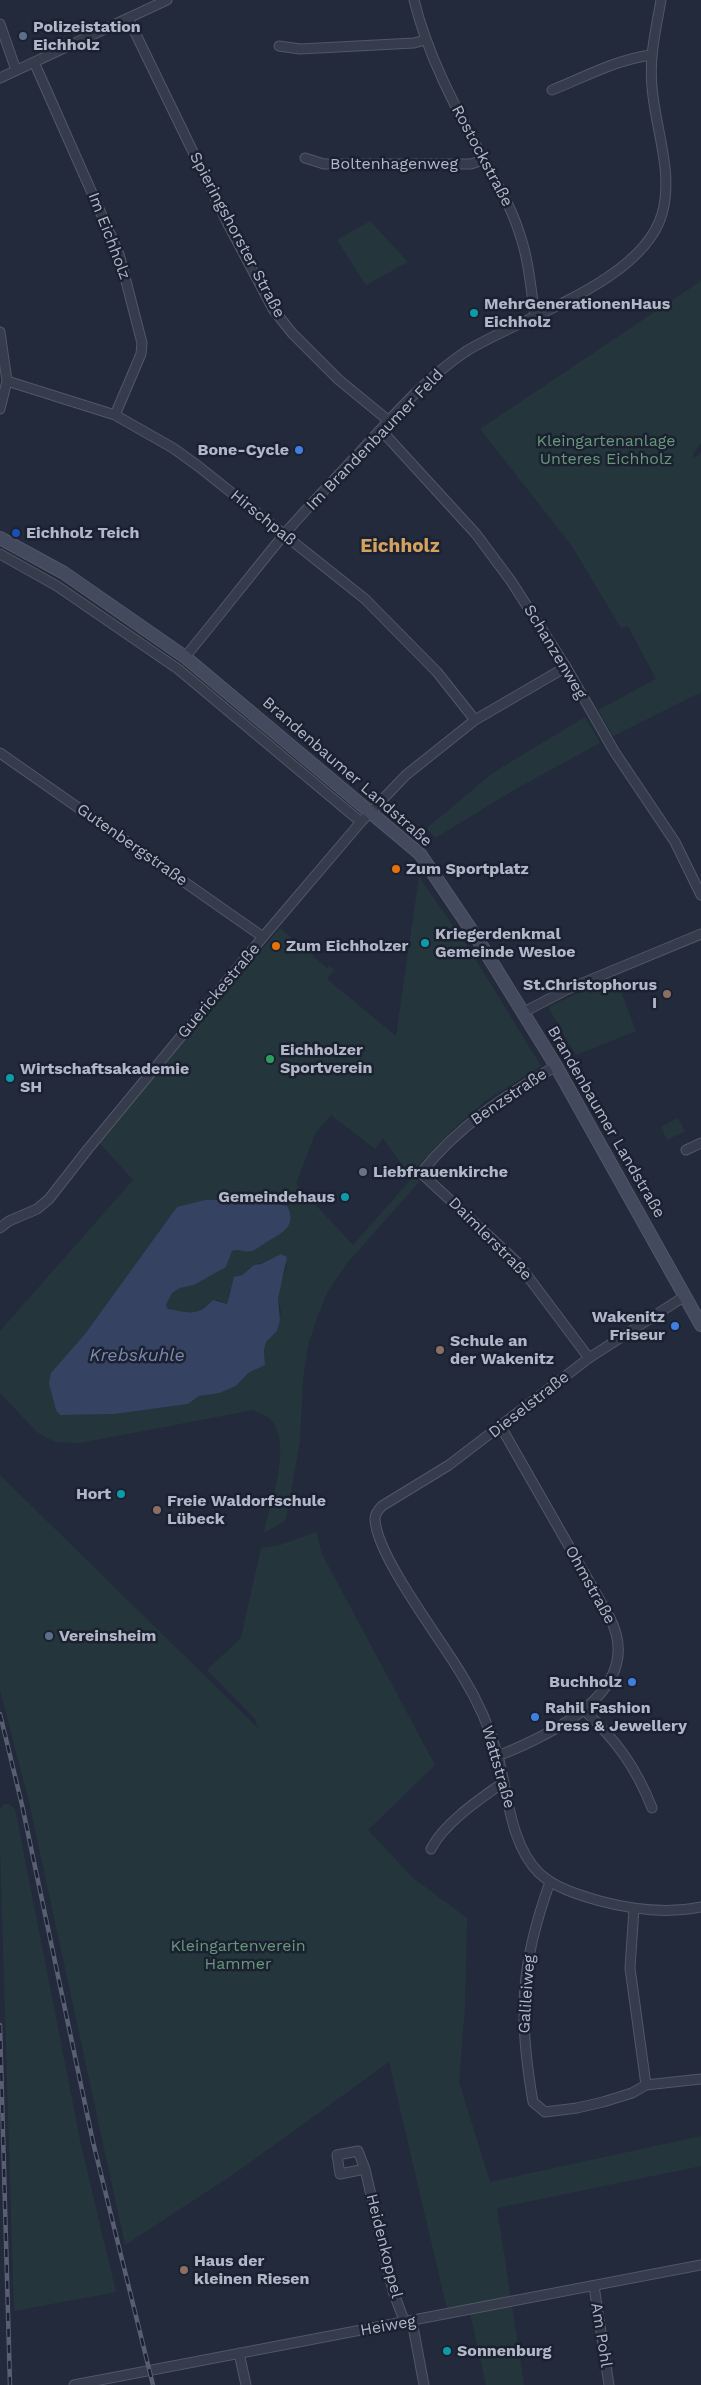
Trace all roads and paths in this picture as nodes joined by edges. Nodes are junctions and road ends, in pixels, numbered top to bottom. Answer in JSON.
{"nodes":[{"id":1,"x":167,"y":0,"type":"edge"},
{"id":2,"x":414,"y":0,"type":"edge"},
{"id":3,"x":661,"y":0,"type":"edge"},
{"id":4,"x":128,"y":18,"type":"junction"},
{"id":5,"x":0,"y":24,"type":"edge"},
{"id":6,"x":425,"y":40,"type":"junction"},
{"id":7,"x":278,"y":46,"type":"dead end"},
{"id":8,"x":651,"y":55,"type":"junction"},
{"id":9,"x":34,"y":62,"type":"junction"},
{"id":10,"x":16,"y":70,"type":"junction"},
{"id":11,"x":0,"y":78,"type":"edge"},
{"id":12,"x":552,"y":90,"type":"dead end"},
{"id":13,"x":305,"y":158,"type":"dead end"},
{"id":14,"x":483,"y":160,"type":"junction"},
{"id":15,"x":535,"y":317,"type":"junction"},
{"id":16,"x":0,"y":332,"type":"edge"},
{"id":17,"x":7,"y":381,"type":"junction"},
{"id":18,"x":0,"y":409,"type":"edge"},
{"id":19,"x":115,"y":415,"type":"junction"},
{"id":20,"x":389,"y":421,"type":"junction"},
{"id":21,"x":380,"y":430,"type":"junction"},
{"id":22,"x":284,"y":536,"type":"junction"},
{"id":23,"x":0,"y":538,"type":"edge"},
{"id":24,"x":0,"y":554,"type":"edge"},
{"id":25,"x":185,"y":657,"type":"junction"},
{"id":26,"x":566,"y":667,"type":"junction"},
{"id":27,"x":475,"y":720,"type":"junction"},
{"id":28,"x":0,"y":753,"type":"edge"},
{"id":29,"x":371,"y":811,"type":"junction"},
{"id":30,"x":361,"y":822,"type":"junction"},
{"id":31,"x":701,"y":895,"type":"edge"},
{"id":32,"x":701,"y":934,"type":"edge"},
{"id":33,"x":264,"y":937,"type":"junction"},
{"id":34,"x":524,"y":1012,"type":"junction"},
{"id":35,"x":556,"y":1066,"type":"junction"},
{"id":36,"x":701,"y":1143,"type":"edge"},
{"id":37,"x":686,"y":1150,"type":"dead end"},
{"id":38,"x":422,"y":1173,"type":"joint"},
{"id":39,"x":0,"y":1228,"type":"edge"},
{"id":40,"x":684,"y":1296,"type":"junction"},
{"id":41,"x":701,"y":1325,"type":"edge"},
{"id":42,"x":589,"y":1358,"type":"junction"},
{"id":43,"x":502,"y":1427,"type":"junction"},
{"id":44,"x":376,"y":1514,"type":"joint"},
{"id":45,"x":584,"y":1710,"type":"junction"},
{"id":46,"x":498,"y":1756,"type":"junction"},
{"id":47,"x":504,"y":1782,"type":"junction"},
{"id":48,"x":652,"y":1808,"type":"dead end"},
{"id":49,"x":430,"y":1849,"type":"dead end"},
{"id":50,"x":550,"y":1882,"type":"junction"},
{"id":51,"x":701,"y":1907,"type":"edge"},
{"id":52,"x":634,"y":1909,"type":"junction"},
{"id":53,"x":701,"y":2079,"type":"edge"},
{"id":54,"x":646,"y":2085,"type":"junction"},
{"id":55,"x":365,"y":2169,"type":"dead end"},
{"id":56,"x":701,"y":2266,"type":"edge"},
{"id":57,"x":594,"y":2286,"type":"junction"},
{"id":58,"x":409,"y":2322,"type":"junction"},
{"id":59,"x":240,"y":2353,"type":"junction"},
{"id":60,"x":74,"y":2385,"type":"edge"},
{"id":61,"x":246,"y":2385,"type":"edge"},
{"id":62,"x":424,"y":2385,"type":"edge"},
{"id":63,"x":609,"y":2385,"type":"edge"}],
"edges":[{"from":1,"to":4,"type":"street"},
{"from":2,"to":6,"type":"street","name":"Rostockstraße"},
{"from":3,"to":8,"type":"street","name":"Im Brandenbaumer Feld"},
{"from":4,"to":9,"type":"street"},
{"from":4,"to":20,"type":"street","name":"Spieringshorster Straße"},
{"from":5,"to":10,"type":"street"},
{"from":6,"to":7,"type":"street"},
{"from":6,"to":14,"type":"street","name":"Rostockstraße"},
{"from":8,"to":12,"type":"street"},
{"from":8,"to":15,"type":"street","name":"Im Brandenbaumer Feld"},
{"from":9,"to":10,"type":"street"},
{"from":9,"to":19,"type":"street","name":"Im Eichholz"},
{"from":10,"to":11,"type":"street"},
{"from":13,"to":14,"type":"street","name":"Boltenhagenweg"},
{"from":14,"to":15,"type":"street","name":"Rostockstraße"},
{"from":15,"to":20,"type":"street","name":"Im Brandenbaumer Feld"},
{"from":16,"to":17,"type":"street"},
{"from":17,"to":18,"type":"street"},
{"from":17,"to":19,"type":"street","name":"Hirschpaß"},
{"from":19,"to":22,"type":"street","name":"Hirschpaß"},
{"from":20,"to":21,"type":"street","name":"Im Brandenbaumer Feld"},
{"from":21,"to":22,"type":"street","name":"Im Brandenbaumer Feld"},
{"from":21,"to":26,"type":"street","name":"Schanzenweg"},
{"from":22,"to":25,"type":"street","name":"Im Brandenbaumer Feld"},
{"from":22,"to":27,"type":"street","name":"Hirschpaß"},
{"from":23,"to":25,"type":"main road","name":"Brandenbaumer Landstraße"},
{"from":24,"to":30,"type":"street","name":"Brandenbaumer Landstraße"},
{"from":25,"to":29,"type":"main road","name":"Brandenbaumer Landstraße"},
{"from":26,"to":27,"type":"street","name":"Guerickestraße"},
{"from":26,"to":31,"type":"street","name":"Schanzenweg"},
{"from":27,"to":29,"type":"street","name":"Guerickestraße"},
{"from":28,"to":33,"type":"street","name":"Gutenbergstraße"},
{"from":29,"to":30,"type":"street","name":"Guerickestraße"},
{"from":29,"to":34,"type":"main road","name":"Brandenbaumer Landstraße"},
{"from":30,"to":33,"type":"street","name":"Guerickestraße"},
{"from":32,"to":34,"type":"street"},
{"from":33,"to":39,"type":"street","name":"Guerickestraße"},
{"from":34,"to":35,"type":"main road","name":"Brandenbaumer Landstraße"},
{"from":35,"to":38,"type":"street","name":"Benzstraße"},
{"from":35,"to":40,"type":"main road","name":"Brandenbaumer Landstraße"},
{"from":36,"to":37,"type":"street"},
{"from":38,"to":42,"type":"street","name":"Daimlerstraße"},
{"from":40,"to":41,"type":"main road","name":"Brandenbaumer Landstraße"},
{"from":40,"to":42,"type":"street","name":"Dieselstraße"},
{"from":42,"to":43,"type":"street","name":"Dieselstraße"},
{"from":43,"to":44,"type":"street","name":"Dieselstraße"},
{"from":43,"to":45,"type":"street","name":"Ohmstraße"},
{"from":44,"to":46,"type":"street","name":"Wattstraße"},
{"from":45,"to":46,"type":"street","name":"Ohmstraße"},
{"from":45,"to":48,"type":"street"},
{"from":46,"to":47,"type":"street","name":"Wattstraße"},
{"from":47,"to":49,"type":"street"},
{"from":47,"to":50,"type":"street","name":"Wattstraße"},
{"from":50,"to":52,"type":"street","name":"Wattstraße"},
{"from":50,"to":54,"type":"street","name":"Galileiweg"},
{"from":51,"to":52,"type":"street","name":"Wattstraße"},
{"from":52,"to":54,"type":"street"},
{"from":53,"to":54,"type":"street"},
{"from":55,"to":58,"type":"street","name":"Heidenkoppel"},
{"from":56,"to":57,"type":"street","name":"Heiweg"},
{"from":57,"to":58,"type":"street","name":"Heiweg"},
{"from":57,"to":63,"type":"street","name":"Am Pohl"},
{"from":58,"to":59,"type":"street","name":"Heiweg"},
{"from":58,"to":62,"type":"street","name":"Heidenkoppel"},
{"from":59,"to":60,"type":"street","name":"Heiweg"},
{"from":59,"to":61,"type":"street"}]}
